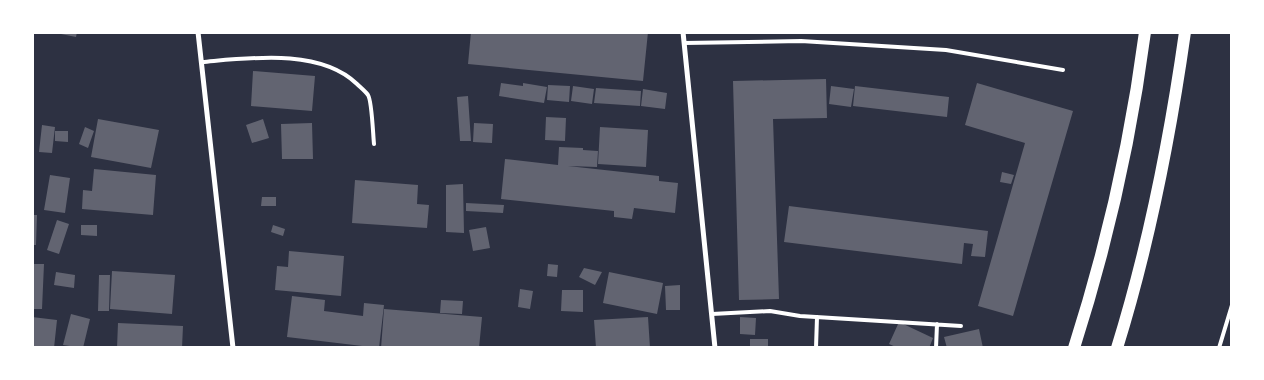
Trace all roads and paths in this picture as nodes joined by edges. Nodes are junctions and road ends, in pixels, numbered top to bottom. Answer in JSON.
{"nodes":[{"id":1,"x":198,"y":32,"type":"edge"},
{"id":2,"x":683,"y":32,"type":"edge"},
{"id":3,"x":1145,"y":32,"type":"edge"},
{"id":4,"x":1185,"y":32,"type":"edge"},
{"id":5,"x":684,"y":43,"type":"junction"},
{"id":6,"x":202,"y":62,"type":"junction"},
{"id":7,"x":1063,"y":70,"type":"dead end"},
{"id":8,"x":374,"y":144,"type":"dead end"},
{"id":9,"x":1232,"y":305,"type":"edge"},
{"id":10,"x":712,"y":314,"type":"junction"},
{"id":11,"x":817,"y":317,"type":"junction"},
{"id":12,"x":937,"y":324,"type":"junction"},
{"id":13,"x":961,"y":326,"type":"dead end"},
{"id":14,"x":233,"y":348,"type":"edge"},
{"id":15,"x":715,"y":348,"type":"edge"},
{"id":16,"x":816,"y":348,"type":"edge"},
{"id":17,"x":936,"y":348,"type":"edge"},
{"id":18,"x":1074,"y":348,"type":"edge"},
{"id":19,"x":1117,"y":348,"type":"edge"},
{"id":20,"x":1219,"y":348,"type":"edge"}],
"edges":[{"from":1,"to":6,"type":"street"},
{"from":2,"to":5,"type":"street"},
{"from":3,"to":18,"type":"main road"},
{"from":4,"to":19,"type":"main road"},
{"from":5,"to":7,"type":"lane"},
{"from":5,"to":10,"type":"street"},
{"from":6,"to":8,"type":"lane"},
{"from":6,"to":14,"type":"street"},
{"from":9,"to":20,"type":"lane"},
{"from":10,"to":11,"type":"lane"},
{"from":10,"to":15,"type":"street"},
{"from":11,"to":12,"type":"lane"},
{"from":11,"to":16,"type":"lane"},
{"from":12,"to":13,"type":"lane"},
{"from":12,"to":17,"type":"lane"}]}
